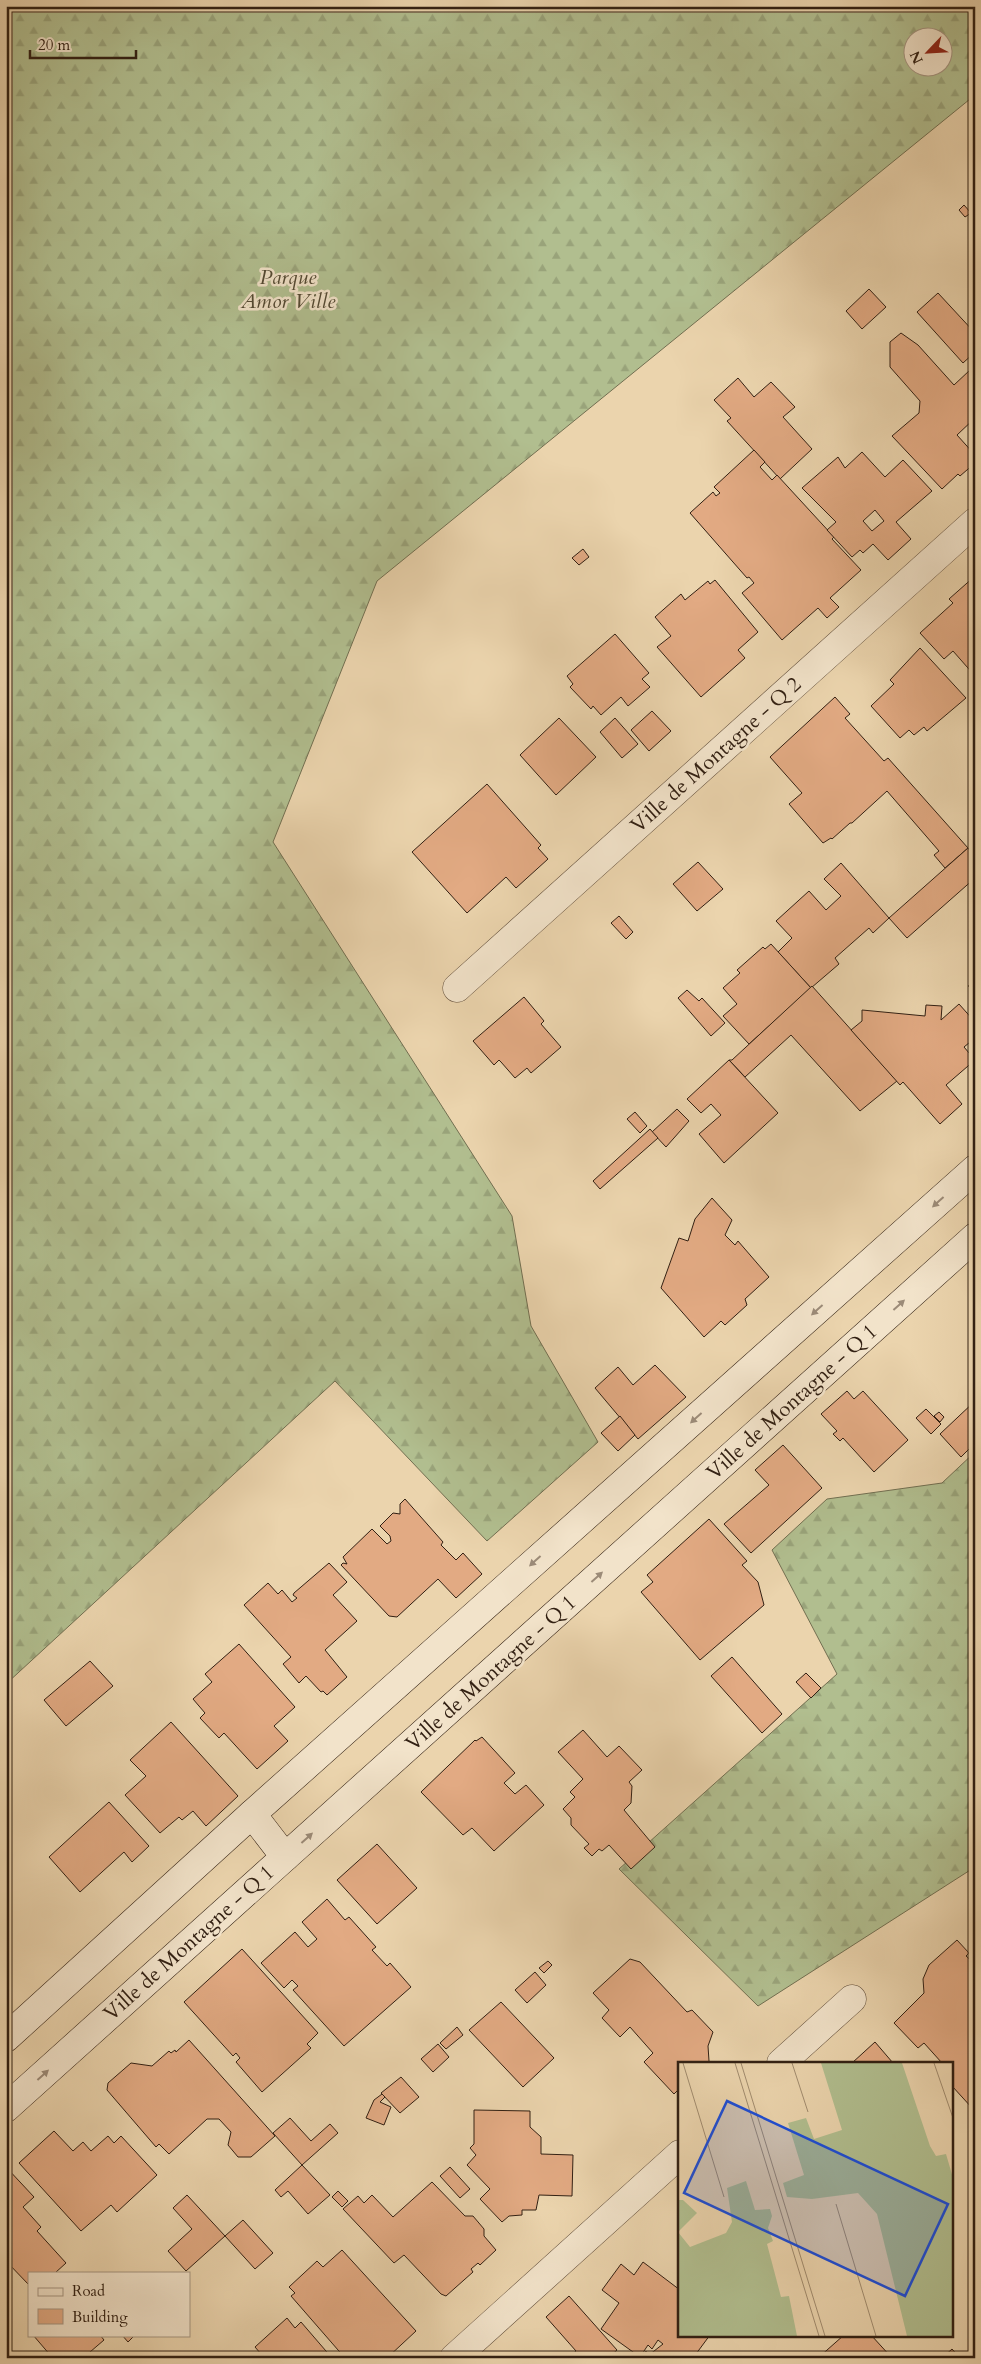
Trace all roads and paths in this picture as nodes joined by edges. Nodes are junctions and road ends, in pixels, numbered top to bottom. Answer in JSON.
{"nodes":[{"id":1,"x":975,"y":522,"type":"edge"},
{"id":2,"x":457,"y":988,"type":"dead end"},
{"id":3,"x":975,"y":1169,"type":"edge"},
{"id":4,"x":975,"y":1237,"type":"edge"},
{"id":5,"x":252,"y":1814,"type":"junction"},
{"id":6,"x":285,"y":1857,"type":"junction"},
{"id":7,"x":852,"y":1998,"type":"dead end"},
{"id":8,"x":6,"y":2038,"type":"edge"},
{"id":9,"x":782,"y":2062,"type":"edge"},
{"id":10,"x":6,"y":2108,"type":"edge"},
{"id":11,"x":678,"y":2156,"type":"edge"},
{"id":12,"x":454,"y":2358,"type":"edge"}],
"edges":[{"from":1,"to":2,"type":"street","name":"Ville de Montagne - Q 2"},
{"from":3,"to":5,"type":"street","one_way":true},
{"from":6,"to":4,"type":"street","name":"Ville de Montagne - Q 1","one_way":true},
{"from":5,"to":6,"type":"street"},
{"from":5,"to":8,"type":"street"},
{"from":10,"to":6,"type":"street","name":"Ville de Montagne - Q 1","one_way":true},
{"from":7,"to":9,"type":"street"},
{"from":11,"to":12,"type":"street"}]}
